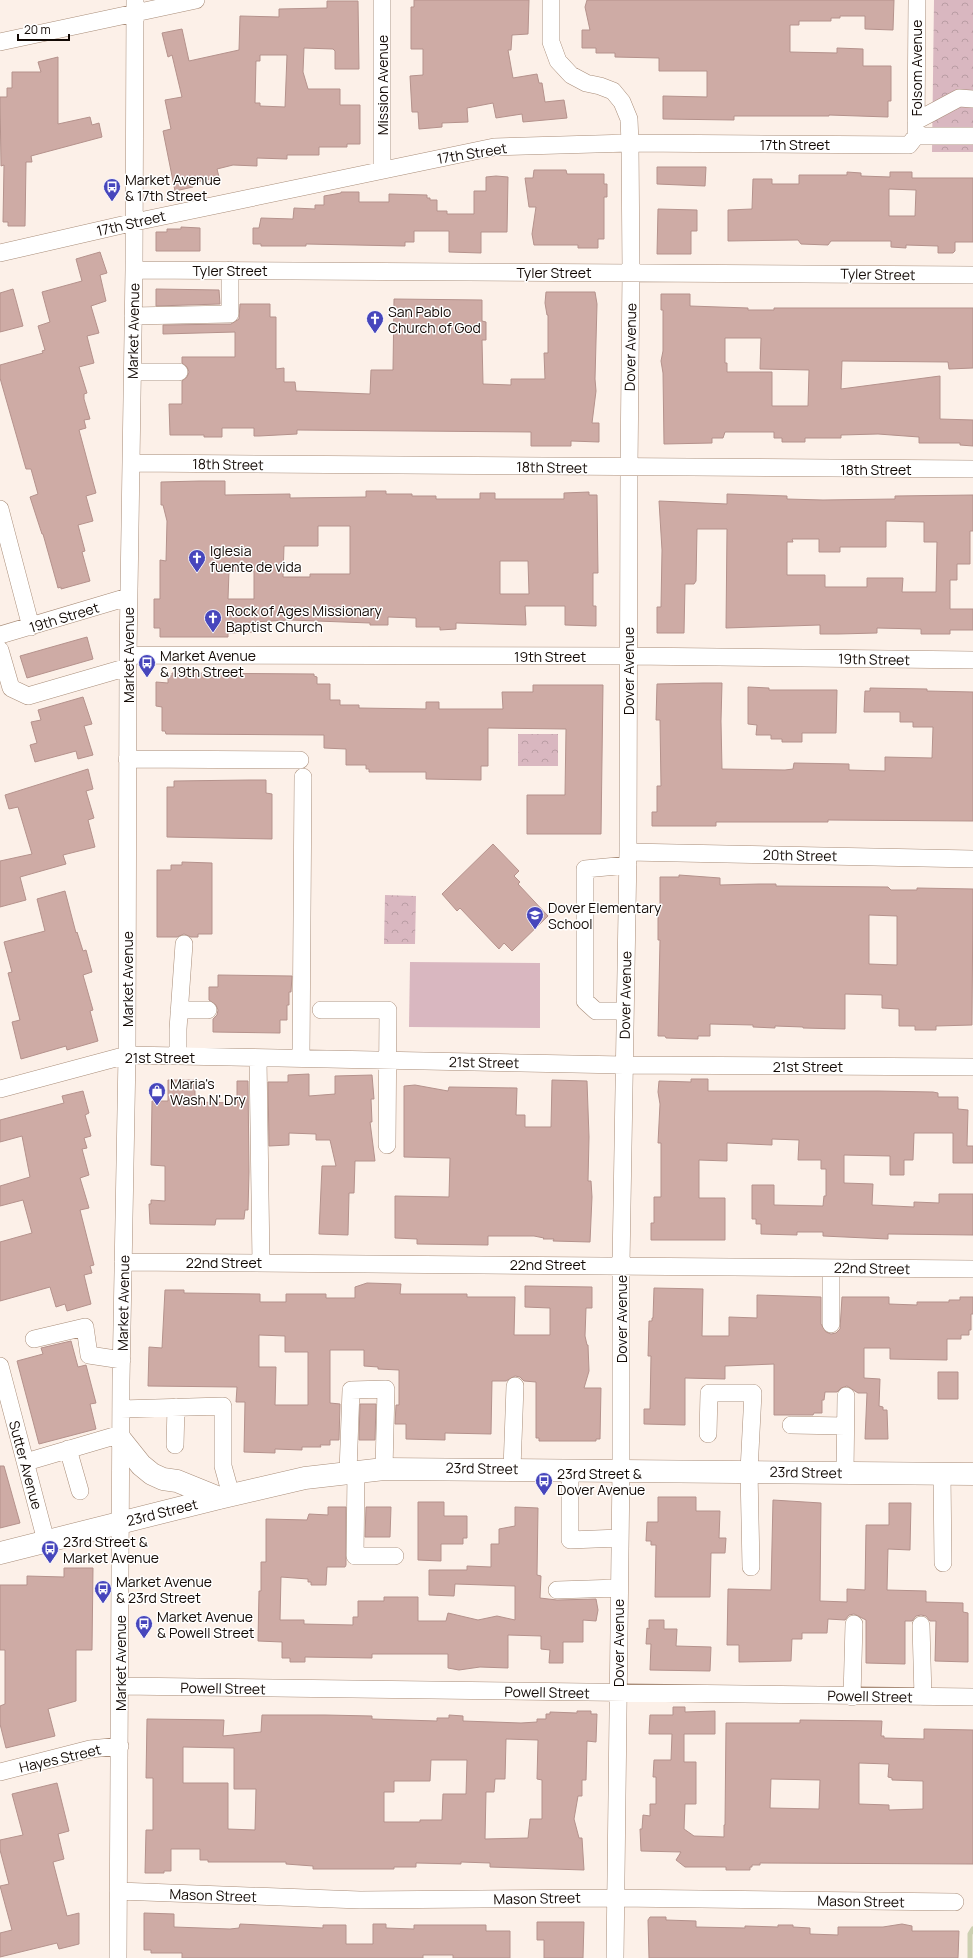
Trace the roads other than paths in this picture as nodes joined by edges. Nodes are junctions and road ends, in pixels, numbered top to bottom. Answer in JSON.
{"nodes":[{"id":1,"x":196,"y":0,"type":"edge"},
{"id":2,"x":382,"y":0,"type":"edge"},
{"id":3,"x":551,"y":0,"type":"edge"},
{"id":4,"x":917,"y":0,"type":"edge"},
{"id":5,"x":135,"y":6,"type":"edge"},
{"id":6,"x":0,"y":42,"type":"edge"},
{"id":7,"x":973,"y":99,"type":"edge"},
{"id":8,"x":916,"y":128,"type":"junction"},
{"id":9,"x":973,"y":136,"type":"edge"},
{"id":10,"x":630,"y":143,"type":"junction"},
{"id":11,"x":382,"y":169,"type":"junction"},
{"id":12,"x":135,"y":222,"type":"junction"},
{"id":13,"x":0,"y":253,"type":"edge"},
{"id":14,"x":134,"y":270,"type":"junction"},
{"id":15,"x":230,"y":270,"type":"junction"},
{"id":16,"x":632,"y":272,"type":"junction"},
{"id":17,"x":973,"y":275,"type":"edge"},
{"id":18,"x":134,"y":316,"type":"junction"},
{"id":19,"x":133,"y":372,"type":"junction"},
{"id":20,"x":178,"y":372,"type":"dead end"},
{"id":21,"x":131,"y":463,"type":"junction"},
{"id":22,"x":629,"y":468,"type":"junction"},
{"id":23,"x":973,"y":469,"type":"edge"},
{"id":24,"x":0,"y":509,"type":"edge"},
{"id":25,"x":128,"y":597,"type":"junction"},
{"id":26,"x":31,"y":627,"type":"junction"},
{"id":27,"x":0,"y":635,"type":"edge"},
{"id":28,"x":0,"y":650,"type":"edge"},
{"id":29,"x":628,"y":656,"type":"junction"},
{"id":30,"x":973,"y":660,"type":"edge"},
{"id":31,"x":128,"y":661,"type":"junction"},
{"id":32,"x":127,"y":759,"type":"junction"},
{"id":33,"x":300,"y":760,"type":"dead end"},
{"id":34,"x":303,"y":777,"type":"dead end"},
{"id":35,"x":628,"y":859,"type":"junction"},
{"id":36,"x":973,"y":859,"type":"edge"},
{"id":37,"x":184,"y":944,"type":"dead end"},
{"id":38,"x":179,"y":1010,"type":"junction"},
{"id":39,"x":208,"y":1010,"type":"dead end"},
{"id":40,"x":321,"y":1010,"type":"dead end"},
{"id":41,"x":625,"y":1011,"type":"junction"},
{"id":42,"x":127,"y":1055,"type":"junction"},
{"id":43,"x":178,"y":1056,"type":"junction"},
{"id":44,"x":258,"y":1058,"type":"junction"},
{"id":45,"x":301,"y":1058,"type":"junction"},
{"id":46,"x":389,"y":1060,"type":"junction"},
{"id":47,"x":624,"y":1065,"type":"junction"},
{"id":48,"x":973,"y":1066,"type":"edge"},
{"id":49,"x":0,"y":1089,"type":"edge"},
{"id":50,"x":387,"y":1145,"type":"dead end"},
{"id":51,"x":123,"y":1262,"type":"junction"},
{"id":52,"x":261,"y":1263,"type":"junction"},
{"id":53,"x":621,"y":1265,"type":"junction"},
{"id":54,"x":831,"y":1268,"type":"junction"},
{"id":55,"x":973,"y":1269,"type":"edge"},
{"id":56,"x":831,"y":1324,"type":"dead end"},
{"id":57,"x":34,"y":1339,"type":"dead end"},
{"id":58,"x":122,"y":1360,"type":"junction"},
{"id":59,"x":0,"y":1366,"type":"edge"},
{"id":60,"x":515,"y":1386,"type":"dead end"},
{"id":61,"x":846,"y":1396,"type":"dead end"},
{"id":62,"x":176,"y":1407,"type":"junction"},
{"id":63,"x":121,"y":1408,"type":"junction"},
{"id":64,"x":791,"y":1425,"type":"dead end"},
{"id":65,"x":845,"y":1426,"type":"junction"},
{"id":66,"x":708,"y":1434,"type":"dead end"},
{"id":67,"x":121,"y":1437,"type":"junction"},
{"id":68,"x":175,"y":1445,"type":"dead end"},
{"id":69,"x":68,"y":1449,"type":"junction"},
{"id":70,"x":26,"y":1462,"type":"junction"},
{"id":71,"x":384,"y":1469,"type":"junction"},
{"id":72,"x":512,"y":1469,"type":"junction"},
{"id":73,"x":570,"y":1469,"type":"junction"},
{"id":74,"x":621,"y":1470,"type":"junction"},
{"id":75,"x":352,"y":1471,"type":"junction"},
{"id":76,"x":749,"y":1471,"type":"junction"},
{"id":77,"x":845,"y":1472,"type":"junction"},
{"id":78,"x":942,"y":1474,"type":"junction"},
{"id":79,"x":973,"y":1474,"type":"edge"},
{"id":80,"x":80,"y":1491,"type":"dead end"},
{"id":81,"x":225,"y":1496,"type":"junction"},
{"id":82,"x":120,"y":1522,"type":"junction"},
{"id":83,"x":620,"y":1538,"type":"junction"},
{"id":84,"x":46,"y":1541,"type":"junction"},
{"id":85,"x":0,"y":1553,"type":"edge"},
{"id":86,"x":395,"y":1556,"type":"dead end"},
{"id":87,"x":943,"y":1563,"type":"dead end"},
{"id":88,"x":751,"y":1567,"type":"dead end"},
{"id":89,"x":619,"y":1588,"type":"junction"},
{"id":90,"x":557,"y":1590,"type":"dead end"},
{"id":91,"x":854,"y":1624,"type":"dead end"},
{"id":92,"x":921,"y":1625,"type":"dead end"},
{"id":93,"x":120,"y":1686,"type":"junction"},
{"id":94,"x":618,"y":1693,"type":"junction"},
{"id":95,"x":852,"y":1697,"type":"junction"},
{"id":96,"x":923,"y":1697,"type":"junction"},
{"id":97,"x":973,"y":1697,"type":"edge"},
{"id":98,"x":120,"y":1746,"type":"junction"},
{"id":99,"x":0,"y":1772,"type":"edge"},
{"id":100,"x":118,"y":1891,"type":"junction"},
{"id":101,"x":616,"y":1898,"type":"junction"},
{"id":102,"x":955,"y":1902,"type":"dead end"},
{"id":103,"x":118,"y":1958,"type":"edge"},
{"id":104,"x":615,"y":1958,"type":"edge"}],
"edges":[{"from":1,"to":5,"type":"street"},
{"from":2,"to":11,"type":"street","name":"Mission Avenue"},
{"from":3,"to":10,"type":"street","name":"Dover Avenue"},
{"from":4,"to":8,"type":"street","name":"Folsom Avenue"},
{"from":5,"to":6,"type":"street"},
{"from":5,"to":12,"type":"street","name":"Market Avenue"},
{"from":7,"to":8,"type":"street","name":"17th Street"},
{"from":8,"to":9,"type":"street","name":"17th Street"},
{"from":8,"to":10,"type":"street","name":"17th Street"},
{"from":10,"to":11,"type":"street","name":"17th Street"},
{"from":10,"to":16,"type":"street","name":"Dover Avenue"},
{"from":11,"to":12,"type":"street","name":"17th Street"},
{"from":12,"to":13,"type":"street","name":"17th Street"},
{"from":12,"to":14,"type":"street","name":"Market Avenue"},
{"from":14,"to":15,"type":"street","name":"Tyler Street"},
{"from":14,"to":18,"type":"street","name":"Market Avenue"},
{"from":15,"to":16,"type":"street","name":"Tyler Street"},
{"from":15,"to":18,"type":"street"},
{"from":16,"to":17,"type":"street","name":"Tyler Street"},
{"from":16,"to":22,"type":"street","name":"Dover Avenue"},
{"from":18,"to":19,"type":"street","name":"Market Avenue"},
{"from":19,"to":20,"type":"street"},
{"from":19,"to":21,"type":"street","name":"Market Avenue"},
{"from":21,"to":22,"type":"street","name":"18th Street"},
{"from":21,"to":25,"type":"street","name":"Market Avenue"},
{"from":22,"to":23,"type":"street","name":"18th Street"},
{"from":22,"to":29,"type":"street","name":"Dover Avenue"},
{"from":24,"to":26,"type":"street"},
{"from":25,"to":26,"type":"street","name":"19th Street"},
{"from":25,"to":31,"type":"street","name":"Market Avenue"},
{"from":26,"to":27,"type":"street","name":"19th Street"},
{"from":28,"to":31,"type":"street","name":"19th Street"},
{"from":29,"to":30,"type":"street","name":"19th Street"},
{"from":29,"to":31,"type":"street","name":"19th Street"},
{"from":29,"to":35,"type":"street","name":"Dover Avenue"},
{"from":31,"to":32,"type":"street","name":"Market Avenue"},
{"from":32,"to":33,"type":"street"},
{"from":32,"to":42,"type":"street","name":"Market Avenue"},
{"from":34,"to":45,"type":"street"},
{"from":35,"to":36,"type":"street","name":"20th Street"},
{"from":35,"to":41,"type":"street","name":"Dover Avenue"},
{"from":35,"to":41,"type":"street","name":"20th Street"},
{"from":37,"to":38,"type":"street"},
{"from":38,"to":39,"type":"street"},
{"from":38,"to":43,"type":"street"},
{"from":40,"to":46,"type":"street"},
{"from":41,"to":47,"type":"street","name":"Dover Avenue"},
{"from":42,"to":43,"type":"street","name":"21st Street"},
{"from":42,"to":49,"type":"street","name":"21st Street"},
{"from":42,"to":51,"type":"street","name":"Market Avenue"},
{"from":43,"to":44,"type":"street","name":"21st Street"},
{"from":44,"to":45,"type":"street","name":"21st Street"},
{"from":44,"to":52,"type":"street"},
{"from":45,"to":46,"type":"street","name":"21st Street"},
{"from":46,"to":47,"type":"street","name":"21st Street"},
{"from":46,"to":50,"type":"street"},
{"from":47,"to":48,"type":"street","name":"21st Street"},
{"from":47,"to":53,"type":"street","name":"Dover Avenue"},
{"from":51,"to":52,"type":"street","name":"22nd Street"},
{"from":51,"to":58,"type":"street","name":"Market Avenue"},
{"from":52,"to":53,"type":"street","name":"22nd Street"},
{"from":53,"to":54,"type":"street","name":"22nd Street"},
{"from":53,"to":74,"type":"street","name":"Dover Avenue"},
{"from":54,"to":55,"type":"street","name":"22nd Street"},
{"from":54,"to":56,"type":"street"},
{"from":57,"to":58,"type":"street"},
{"from":58,"to":63,"type":"street","name":"Market Avenue"},
{"from":59,"to":70,"type":"street","name":"Sutter Avenue"},
{"from":60,"to":72,"type":"street"},
{"from":61,"to":65,"type":"street"},
{"from":62,"to":63,"type":"street"},
{"from":62,"to":68,"type":"street"},
{"from":62,"to":81,"type":"street"},
{"from":63,"to":67,"type":"street","name":"Market Avenue"},
{"from":64,"to":65,"type":"street"},
{"from":65,"to":77,"type":"street"},
{"from":66,"to":76,"type":"street"},
{"from":67,"to":69,"type":"street"},
{"from":67,"to":81,"type":"main road"},
{"from":67,"to":82,"type":"street","name":"Market Avenue"},
{"from":69,"to":70,"type":"street"},
{"from":69,"to":80,"type":"street"},
{"from":70,"to":84,"type":"street","name":"Sutter Avenue"},
{"from":71,"to":72,"type":"main road","name":"23rd Street"},
{"from":71,"to":75,"type":"main road","name":"23rd Street"},
{"from":71,"to":75,"type":"street"},
{"from":72,"to":73,"type":"main road","name":"23rd Street"},
{"from":73,"to":74,"type":"main road","name":"23rd Street"},
{"from":73,"to":83,"type":"street"},
{"from":74,"to":76,"type":"main road","name":"23rd Street"},
{"from":74,"to":83,"type":"street","name":"Dover Avenue"},
{"from":75,"to":81,"type":"main road","name":"23rd Street"},
{"from":75,"to":86,"type":"street"},
{"from":76,"to":77,"type":"main road","name":"23rd Street"},
{"from":76,"to":88,"type":"street"},
{"from":77,"to":78,"type":"main road","name":"23rd Street"},
{"from":78,"to":79,"type":"main road","name":"23rd Street"},
{"from":78,"to":87,"type":"street"},
{"from":81,"to":82,"type":"main road","name":"23rd Street"},
{"from":82,"to":84,"type":"main road","name":"23rd Street"},
{"from":82,"to":93,"type":"street","name":"Market Avenue"},
{"from":83,"to":89,"type":"street","name":"Dover Avenue"},
{"from":84,"to":85,"type":"main road","name":"23rd Street"},
{"from":89,"to":90,"type":"street"},
{"from":89,"to":94,"type":"street","name":"Dover Avenue"},
{"from":91,"to":95,"type":"street"},
{"from":92,"to":96,"type":"street"},
{"from":93,"to":94,"type":"street","name":"Powell Street"},
{"from":93,"to":98,"type":"street","name":"Market Avenue"},
{"from":94,"to":95,"type":"street","name":"Powell Street"},
{"from":94,"to":101,"type":"street","name":"Dover Avenue"},
{"from":95,"to":96,"type":"street","name":"Powell Street"},
{"from":96,"to":97,"type":"street","name":"Powell Street"},
{"from":98,"to":99,"type":"street","name":"Hayes Street"},
{"from":98,"to":100,"type":"street","name":"Market Avenue"},
{"from":100,"to":101,"type":"street","name":"Mason Street"},
{"from":100,"to":103,"type":"street","name":"Market Avenue"},
{"from":101,"to":102,"type":"street","name":"Mason Street"},
{"from":101,"to":104,"type":"street","name":"Dover Avenue"}]}
